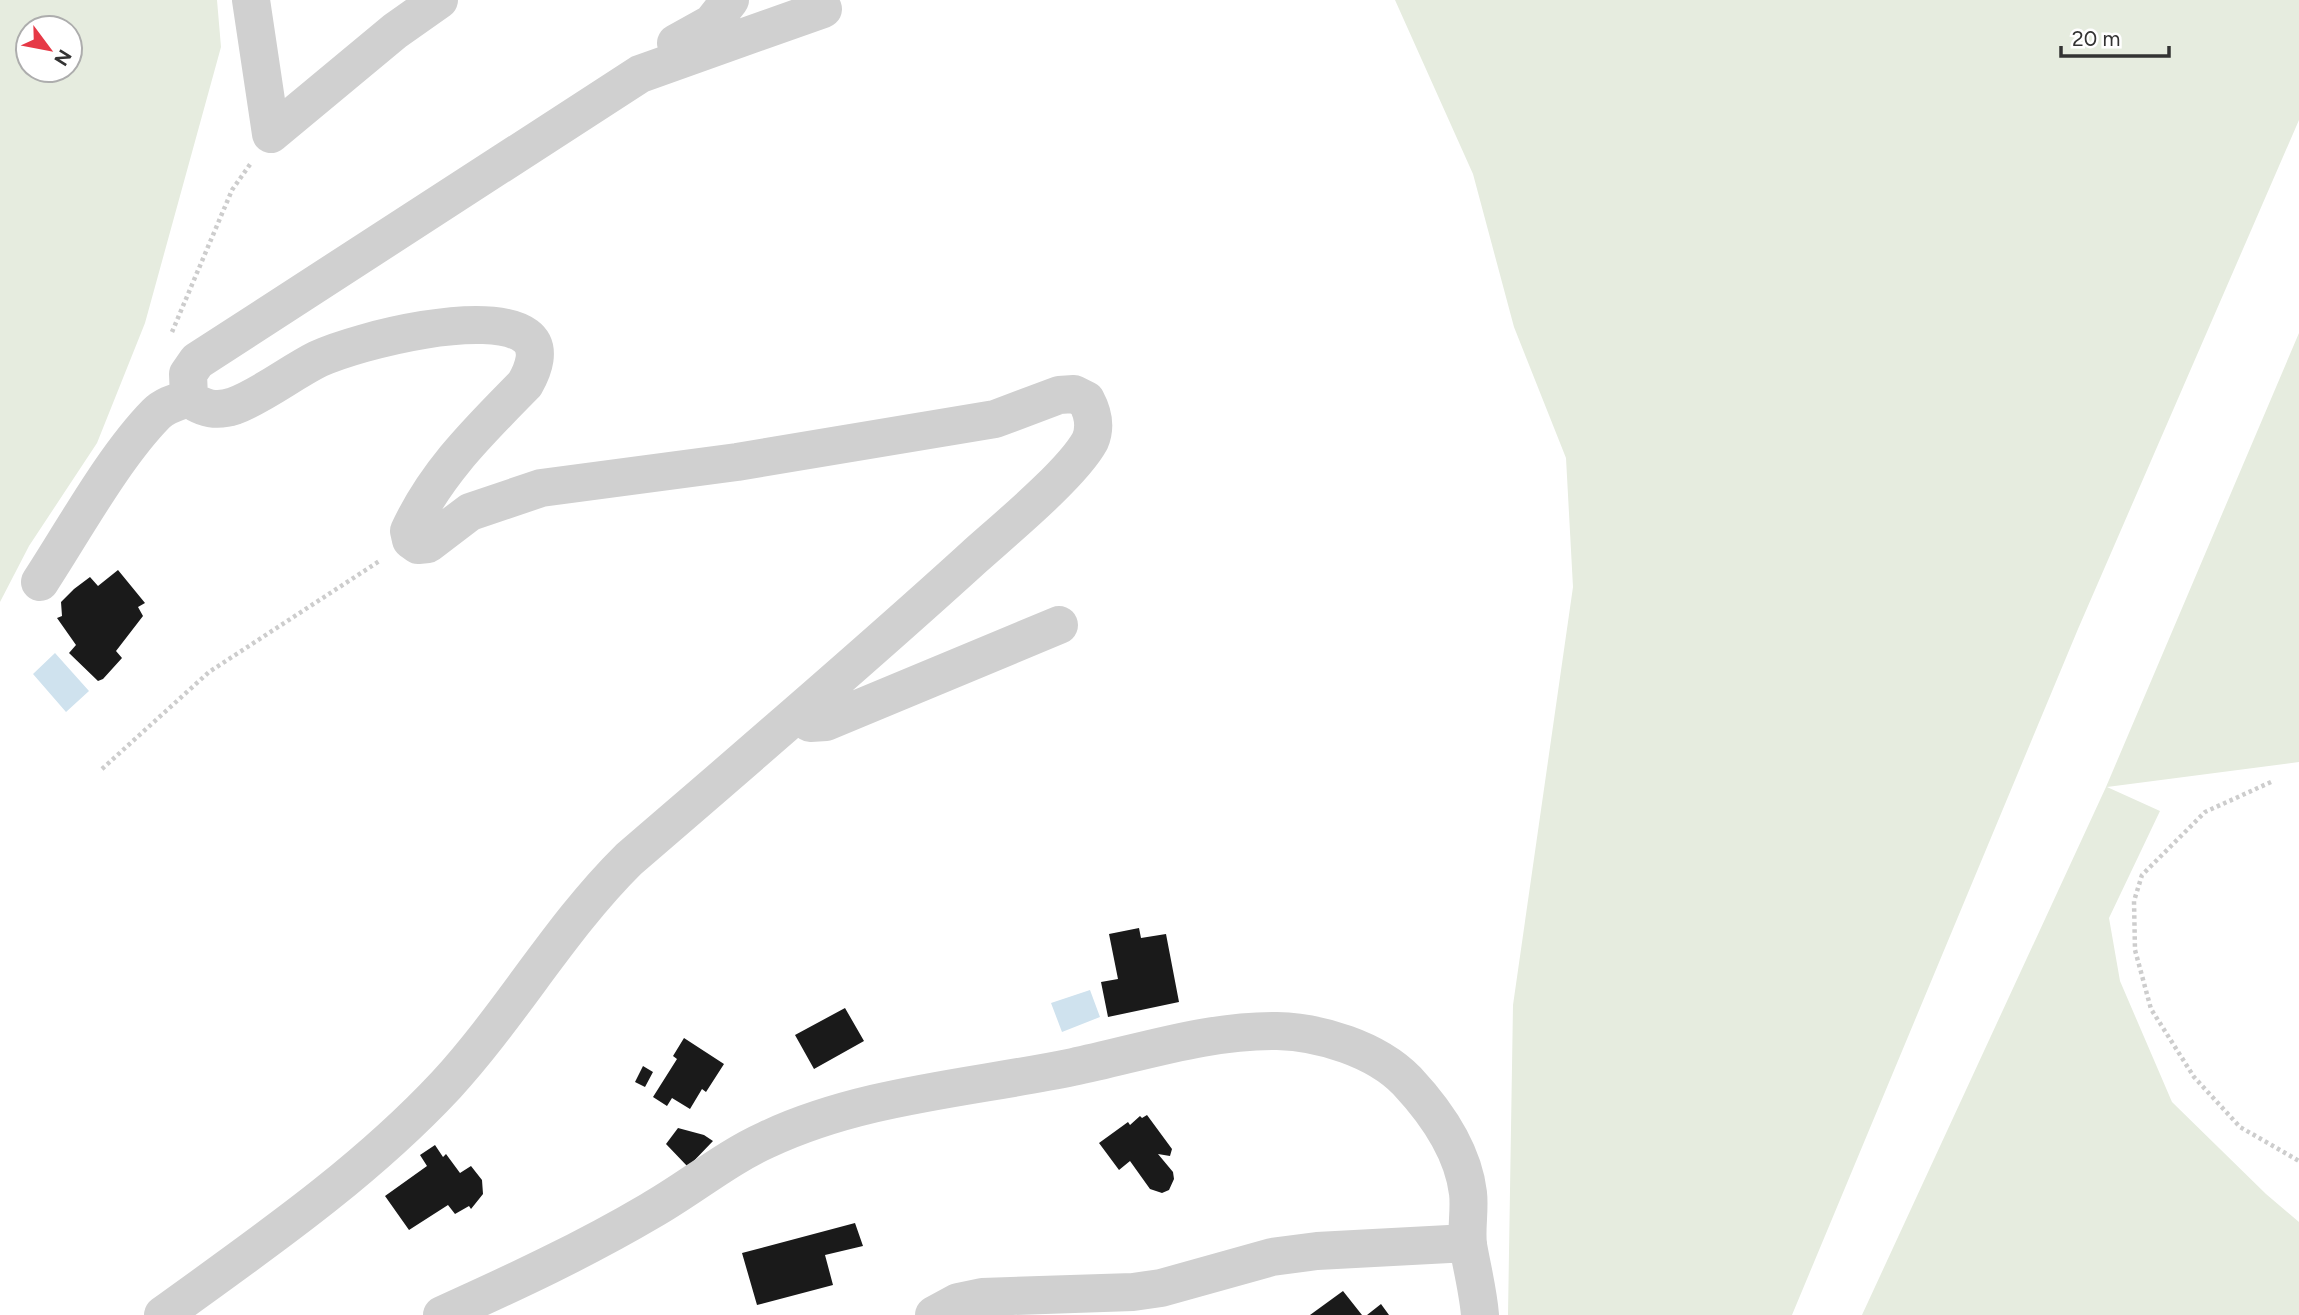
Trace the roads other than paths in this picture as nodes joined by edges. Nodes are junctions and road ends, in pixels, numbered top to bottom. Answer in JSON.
{"nodes":[{"id":1,"x":251,"y":0,"type":"edge"},
{"id":2,"x":439,"y":0,"type":"edge"},
{"id":3,"x":730,"y":0,"type":"edge"},
{"id":4,"x":823,"y":9,"type":"dead end"},
{"id":5,"x":640,"y":74,"type":"junction"},
{"id":6,"x":190,"y":398,"type":"junction"},
{"id":7,"x":40,"y":582,"type":"dead end"},
{"id":8,"x":1059,"y":625,"type":"dead end"},
{"id":9,"x":798,"y":715,"type":"junction"},
{"id":10,"x":1468,"y":1243,"type":"junction"},
{"id":11,"x":163,"y":1315,"type":"edge"},
{"id":12,"x":442,"y":1315,"type":"edge"},
{"id":13,"x":934,"y":1315,"type":"edge"},
{"id":14,"x":1480,"y":1315,"type":"edge"}],
"edges":[{"from":1,"to":2,"type":"street"},
{"from":3,"to":5,"type":"street"},
{"from":4,"to":5,"type":"street"},
{"from":5,"to":6,"type":"street"},
{"from":6,"to":7,"type":"street"},
{"from":6,"to":9,"type":"street"},
{"from":8,"to":9,"type":"street"},
{"from":9,"to":11,"type":"street"},
{"from":10,"to":12,"type":"street"},
{"from":10,"to":13,"type":"street"},
{"from":10,"to":14,"type":"street"}]}
